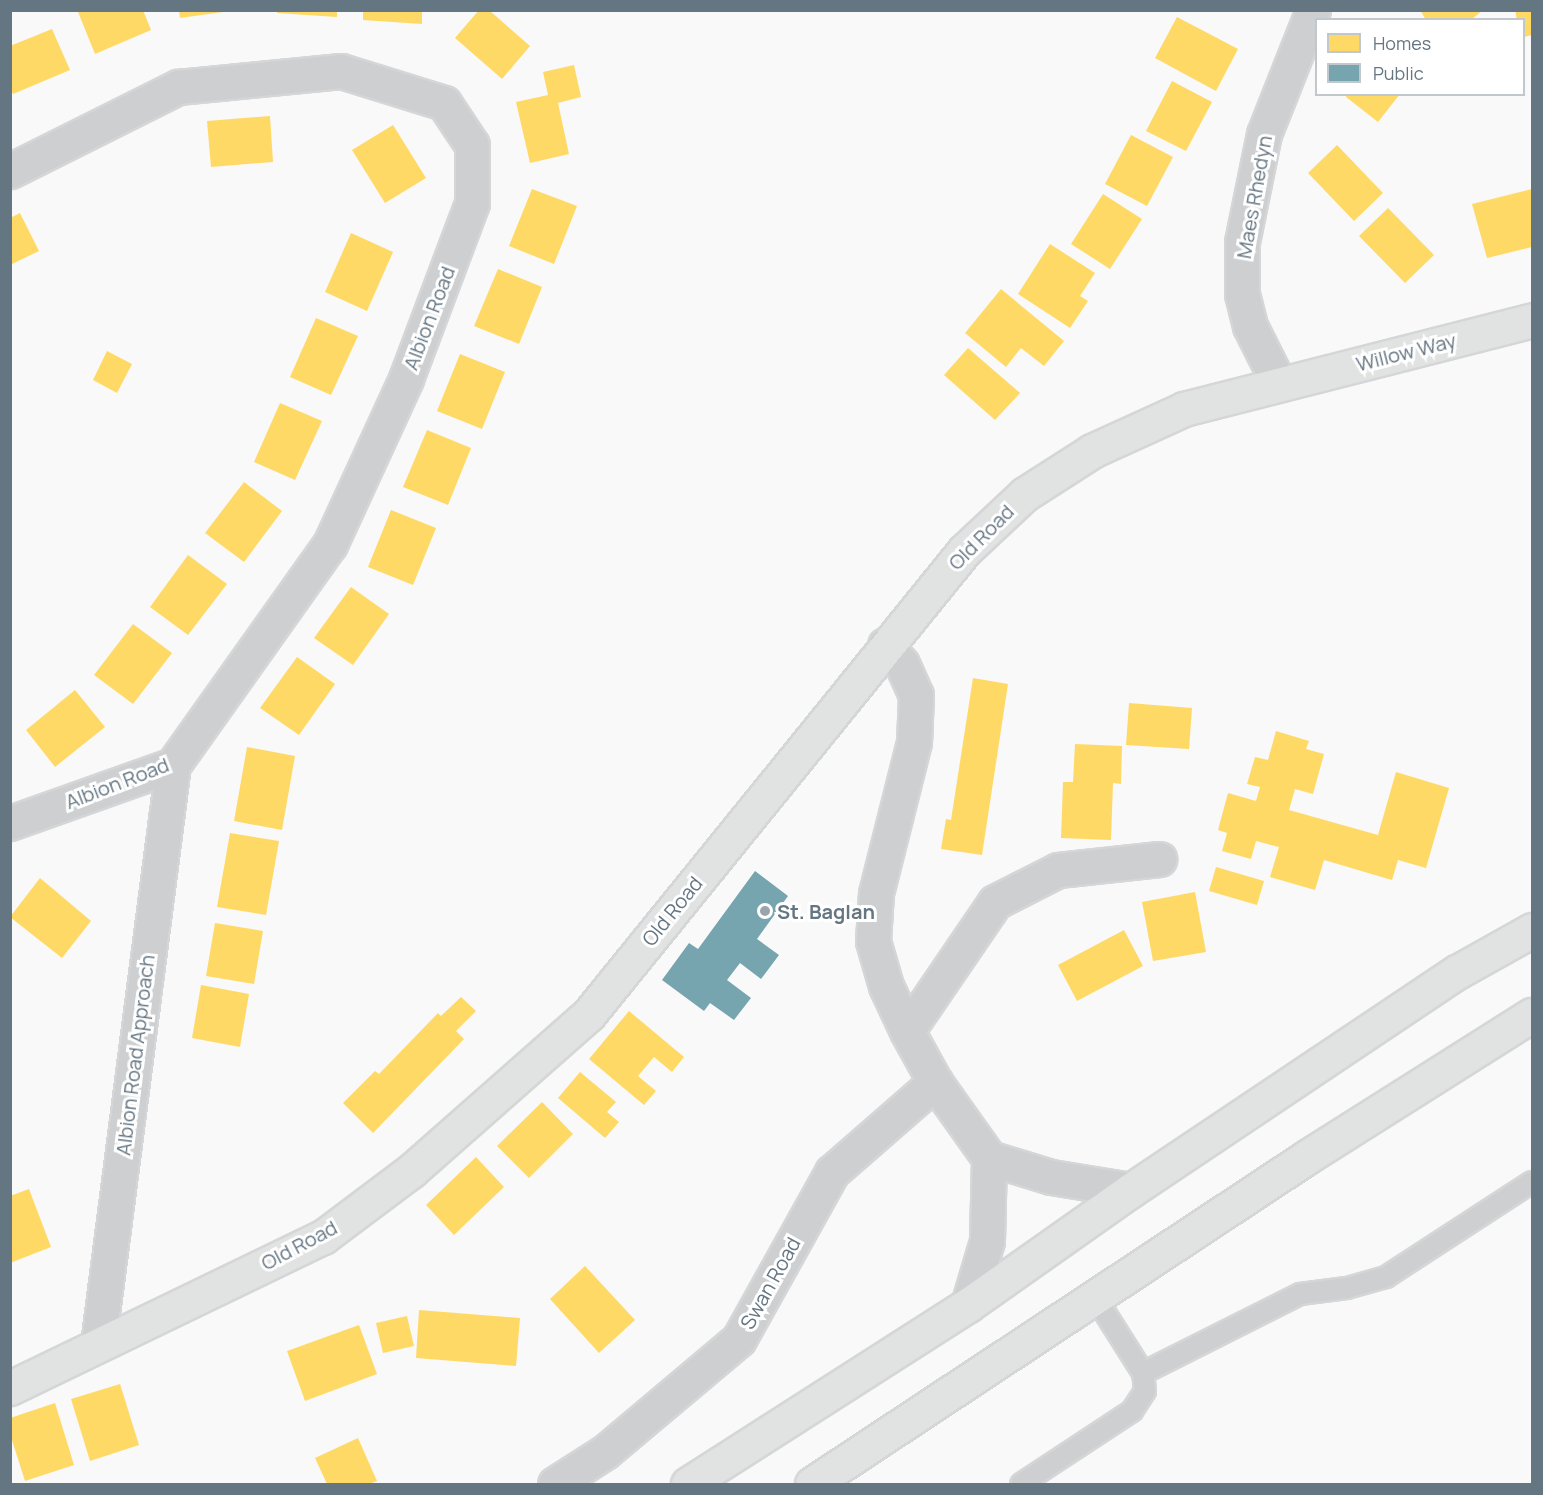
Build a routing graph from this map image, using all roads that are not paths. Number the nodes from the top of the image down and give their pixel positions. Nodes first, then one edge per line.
1 (1313, 10) edge
2 (10, 171) edge
3 (1533, 320) edge
4 (1280, 384) junction
5 (885, 645) junction
6 (173, 765) junction
7 (10, 823) edge
8 (1159, 859) dead end
9 (1533, 930) edge
10 (1533, 1015) edge
11 (907, 1031) junction
12 (935, 1082) junction
13 (988, 1158) junction
14 (1533, 1182) edge
15 (1131, 1190) junction
16 (1095, 1297) junction
17 (968, 1305) junction
18 (98, 1344) junction
19 (1143, 1373) junction
20 (10, 1388) edge
21 (832, 1479) edge
22 (555, 1485) edge
23 (688, 1485) edge
24 (1021, 1485) edge

1 - 4 street, Maes Rhedyn
2 - 6 street, Albion Road
3 - 4 street, Willow Way
4 - 5 street, Old Road
5 - 11 street
5 - 18 street, Old Road
6 - 7 street, Albion Road
6 - 18 street, Albion Road Approach
8 - 11 street
9 - 15 street
10 - 16 street
11 - 12 street
12 - 13 street
12 - 22 street, Swan Road
13 - 15 street
13 - 17 street
14 - 19 lane
15 - 17 street
16 - 19 lane
16 - 21 street
17 - 23 street
18 - 20 street, Old Road
19 - 24 lane

